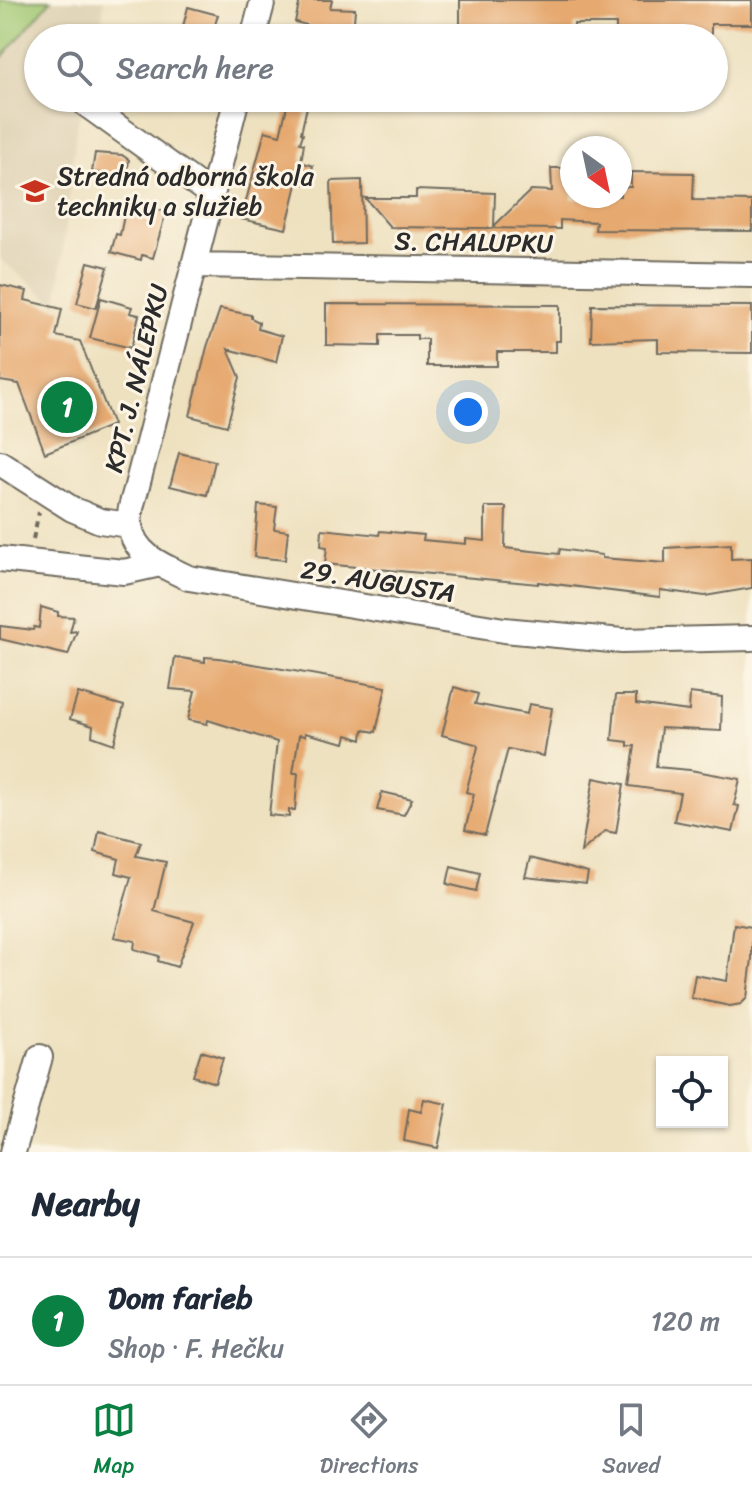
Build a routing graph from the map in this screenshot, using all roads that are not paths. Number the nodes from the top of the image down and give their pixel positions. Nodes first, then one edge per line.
1 (263, 0) edge
2 (257, 24) edge
3 (97, 112) edge
4 (233, 112) edge
5 (212, 195) junction
6 (194, 265) junction
7 (752, 275) edge
8 (0, 463) edge
9 (129, 525) junction
10 (0, 559) edge
11 (160, 564) junction
12 (752, 638) edge
13 (40, 1057) dead end
14 (13, 1152) edge

1 - 2 street
3 - 5 street
4 - 5 street, KPT. J. NÁLEPKU
5 - 6 street, KPT. J. NÁLEPKU
6 - 7 street, S. CHALUPKU
6 - 9 street, KPT. J. NÁLEPKU
8 - 9 street
9 - 11 street
10 - 11 street
11 - 12 street, 29. AUGUSTA
13 - 14 street

